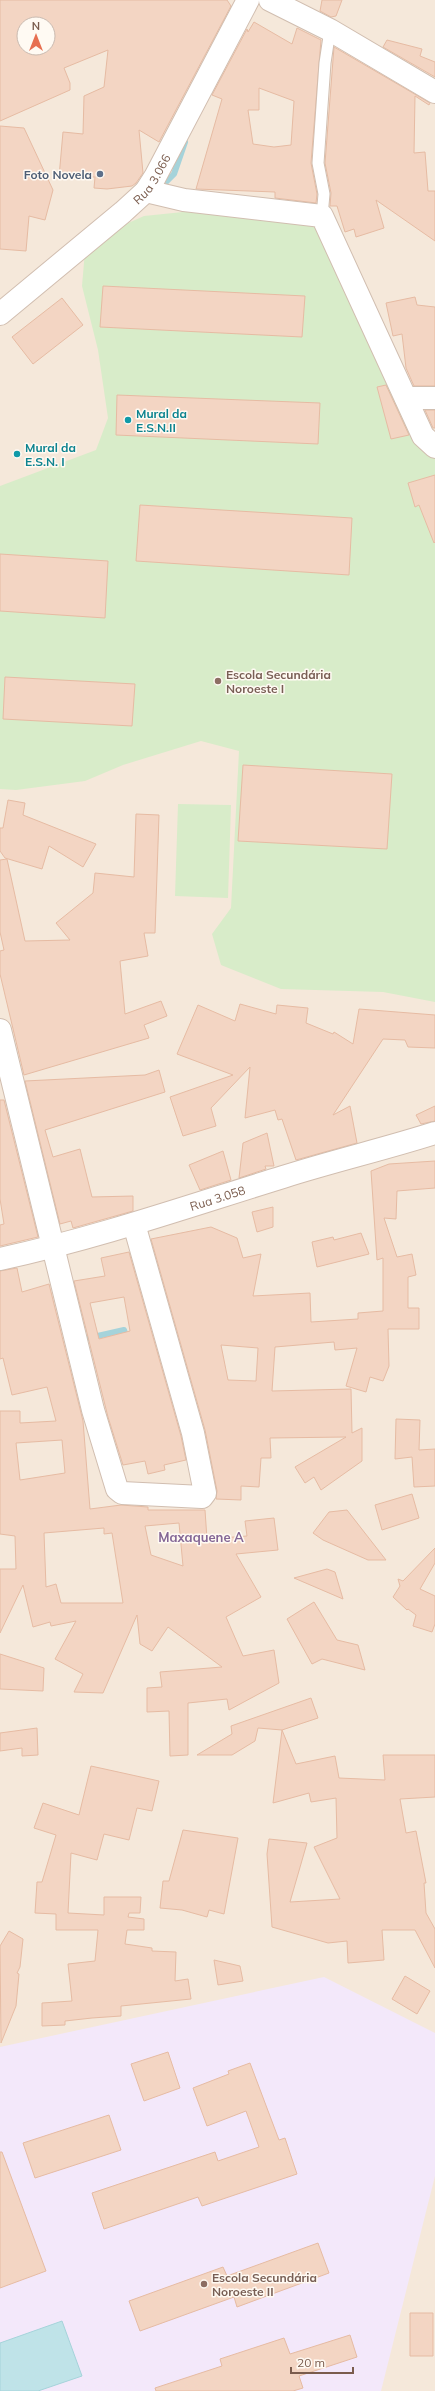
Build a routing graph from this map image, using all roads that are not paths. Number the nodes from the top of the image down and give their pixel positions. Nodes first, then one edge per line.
1 (248, 0) edge
2 (270, 0) edge
3 (330, 30) junction
4 (435, 92) edge
5 (146, 191) junction
6 (322, 216) junction
7 (0, 314) edge
8 (406, 398) junction
9 (435, 398) edge
10 (435, 447) edge
11 (0, 1030) edge
12 (435, 1133) edge
13 (134, 1224) junction
14 (54, 1247) junction
15 (0, 1258) edge

1 - 5 street, Rua 3.066
2 - 3 street
3 - 4 street
3 - 6 lane
5 - 6 street
5 - 7 street, Rua 3.066
6 - 8 street
8 - 9 street
8 - 10 street
11 - 14 street
12 - 13 street, Rua 3.058
13 - 14 street, Rua 3.058
13 - 14 street
14 - 15 street, Rua 3.058

